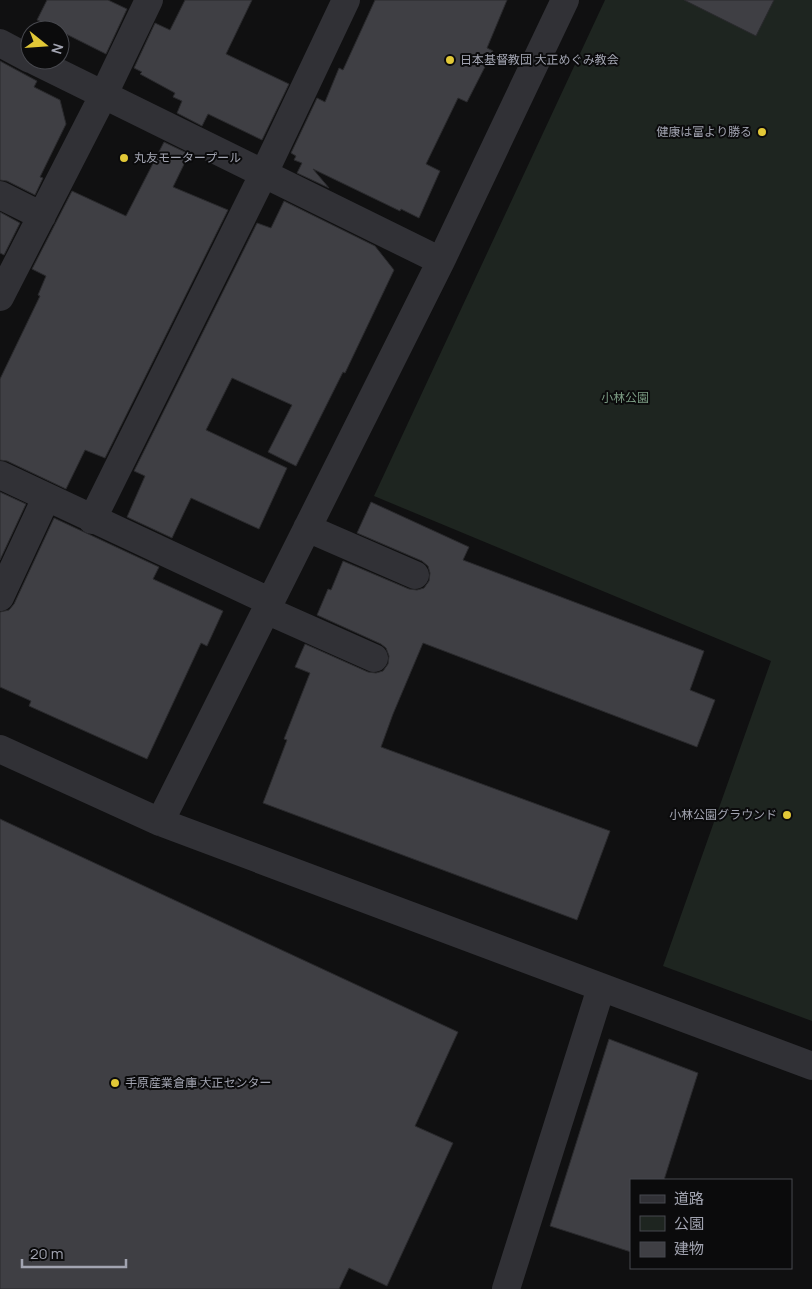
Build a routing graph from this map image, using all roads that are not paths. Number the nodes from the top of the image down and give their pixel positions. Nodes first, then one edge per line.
1 (149, 0) edge
2 (346, 0) edge
3 (565, 0) edge
4 (0, 43) edge
5 (20, 53) edge
6 (52, 70) edge
7 (103, 96) junction
8 (264, 173) junction
9 (0, 195) edge
10 (42, 216) junction
11 (440, 261) junction
12 (0, 297) edge
13 (0, 475) edge
14 (46, 498) junction
15 (92, 520) junction
16 (307, 528) junction
17 (416, 575) dead end
18 (0, 597) edge
19 (268, 606) junction
20 (374, 658) dead end
21 (0, 748) edge
22 (160, 822) junction
23 (601, 988) junction
24 (812, 1066) edge
25 (506, 1289) edge

1 - 7 street
2 - 8 street
3 - 11 street
4 - 5 street
6 - 7 street
7 - 8 street
7 - 10 street
8 - 11 street
8 - 15 street
9 - 10 street
10 - 12 street
11 - 16 street
13 - 14 street
14 - 15 street
14 - 18 street
15 - 19 street
16 - 17 street
16 - 19 street
19 - 20 street
19 - 22 street
21 - 22 street
22 - 23 street
23 - 24 street
23 - 25 street

